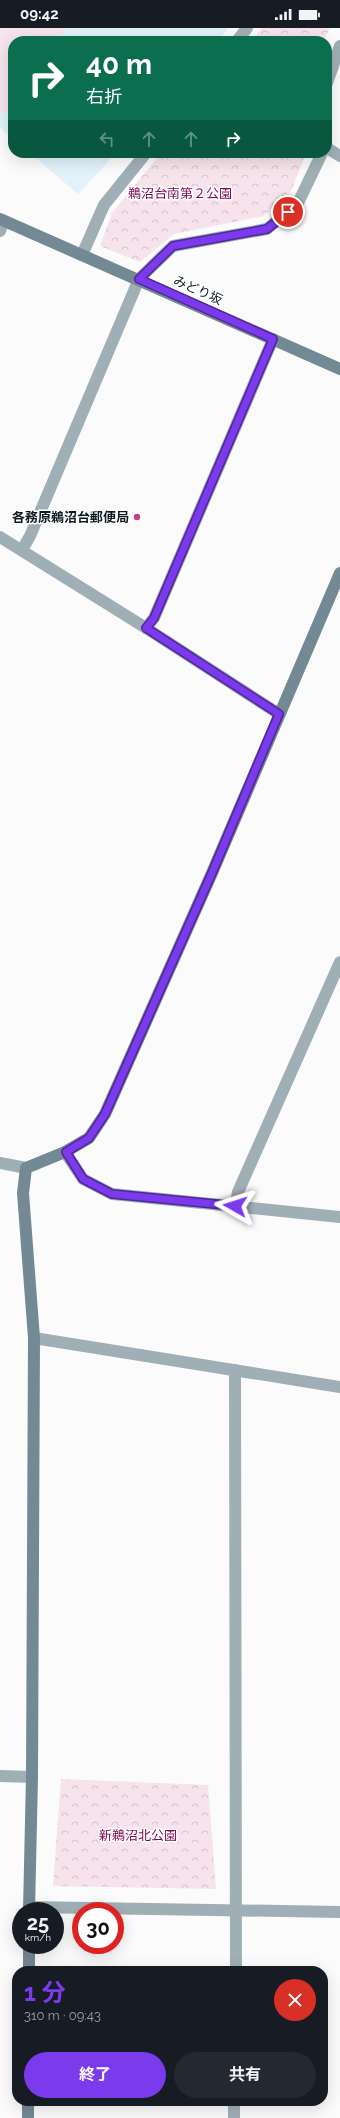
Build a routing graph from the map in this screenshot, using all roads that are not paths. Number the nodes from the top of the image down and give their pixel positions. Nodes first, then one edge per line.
1 (247, 28) edge
2 (240, 36) edge
3 (340, 46) edge
4 (332, 69) edge
5 (142, 158) edge
6 (320, 158) edge
7 (1, 224) edge
8 (82, 254) junction
9 (139, 279) junction
10 (273, 339) junction
11 (340, 369) edge
12 (0, 537) edge
13 (22, 550) junction
14 (340, 573) edge
15 (146, 628) junction
16 (279, 714) junction
17 (340, 962) edge
18 (66, 1152) junction
19 (0, 1163) edge
20 (26, 1168) junction
21 (235, 1206) junction
22 (340, 1217) edge
23 (34, 1338) junction
24 (235, 1370) junction
25 (340, 1388) edge
26 (0, 1776) edge
27 (32, 1777) junction
28 (30, 1902) edge
29 (64, 1909) edge
30 (237, 1910) junction
31 (340, 1912) edge
32 (29, 1954) edge
33 (29, 1966) edge
34 (236, 1966) edge
35 (28, 2106) edge
36 (234, 2106) edge
37 (28, 2118) edge
38 (234, 2118) edge

1 - 2 street
3 - 4 street
5 - 8 street
6 - 9 street
7 - 8 street, みどり坂
8 - 9 street, みどり坂
9 - 10 street, みどり坂
9 - 13 street
10 - 11 street, みどり坂
10 - 15 street
12 - 13 street
13 - 15 street
14 - 16 street
15 - 16 street
16 - 18 street
17 - 21 street
18 - 20 street
18 - 21 street
19 - 20 street
20 - 23 street
21 - 22 street
23 - 24 street
23 - 27 street
24 - 25 street
24 - 30 street
26 - 27 street
27 - 28 street
29 - 30 street
30 - 31 street
30 - 34 street
32 - 33 street
35 - 37 street
36 - 38 street

